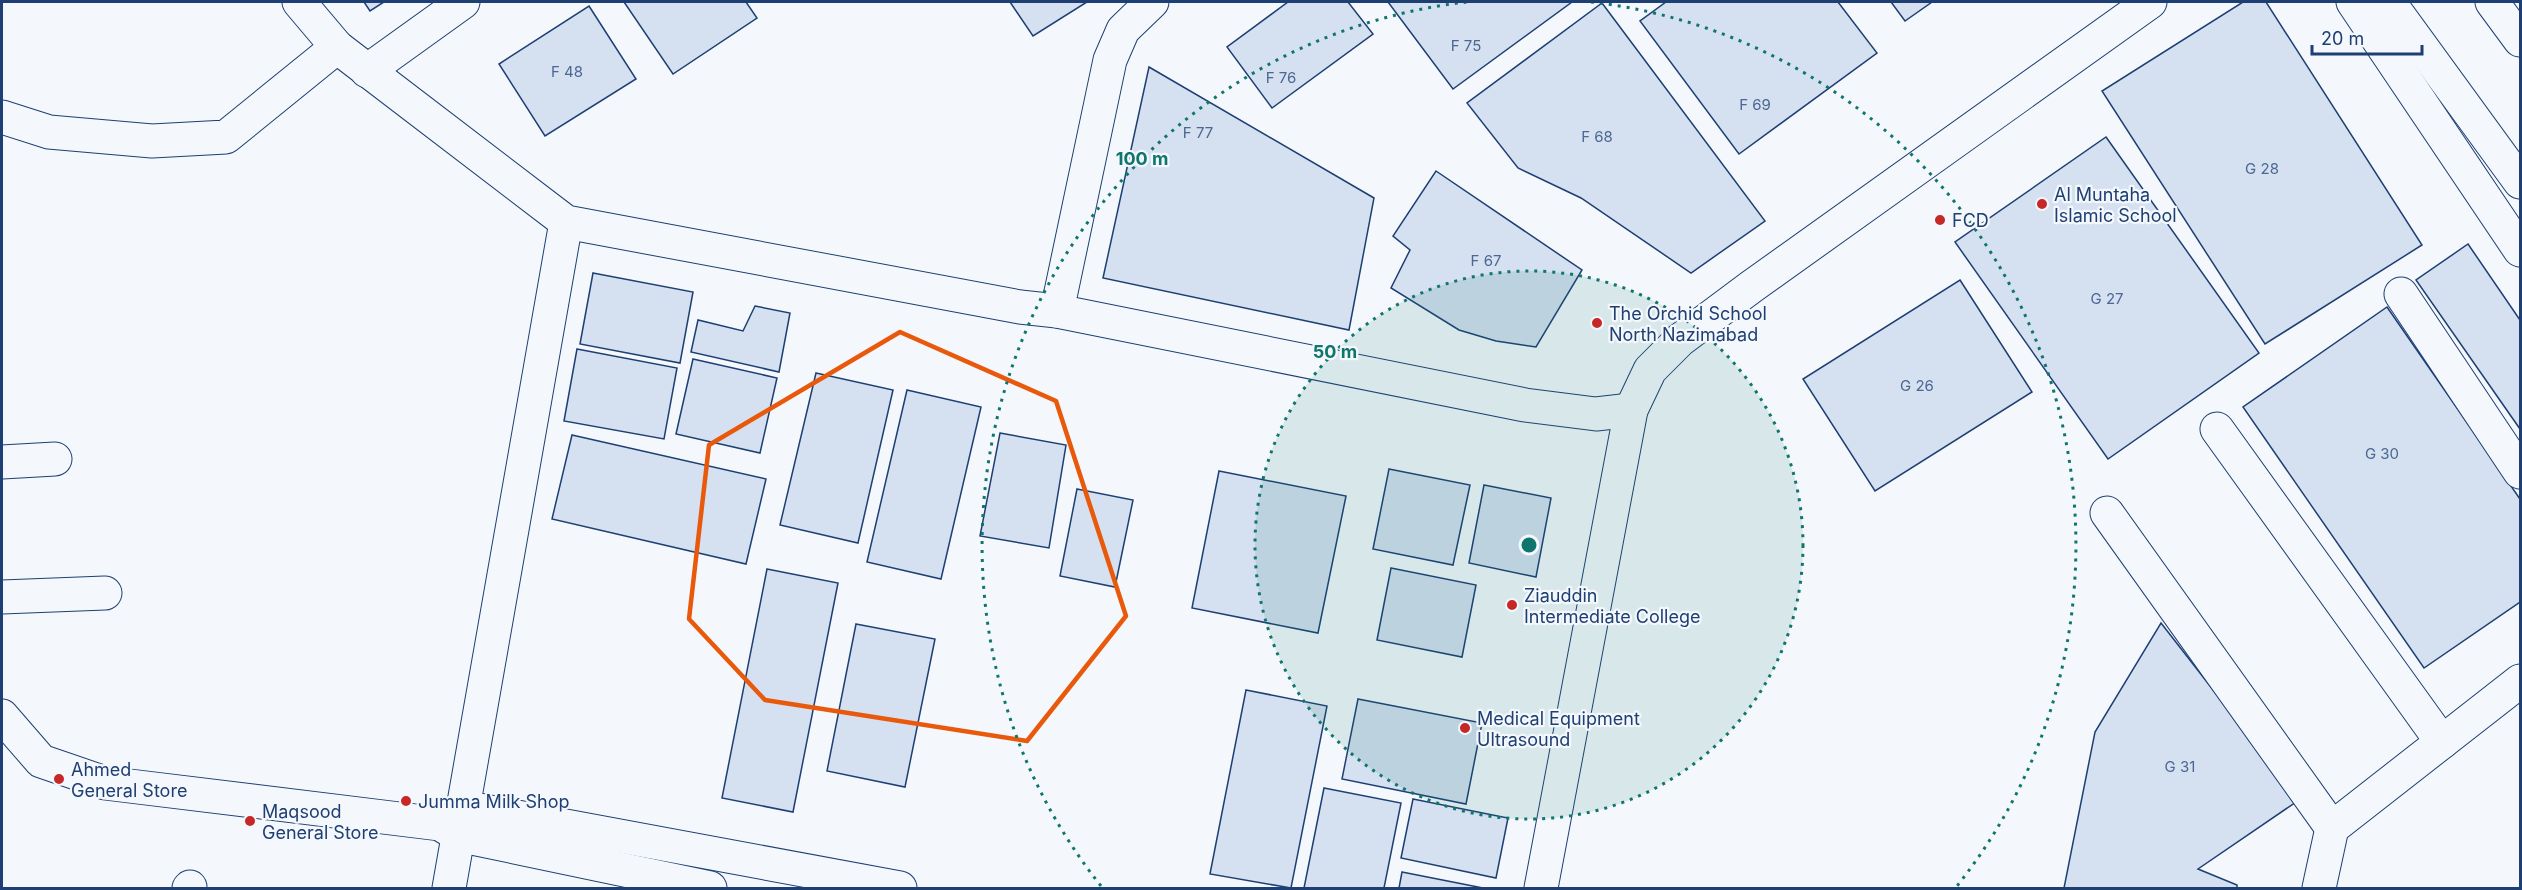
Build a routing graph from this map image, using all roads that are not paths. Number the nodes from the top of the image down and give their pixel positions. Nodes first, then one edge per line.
1 (299, 2) edge
2 (463, 2) edge
3 (1152, 2) edge
4 (2150, 2) edge
5 (2353, 2) edge
6 (2390, 2) edge
7 (2492, 2) edge
8 (2520, 40) edge
9 (337, 47) junction
10 (367, 70) junction
11 (2, 117) edge
12 (2520, 183) edge
13 (566, 222) junction
14 (2520, 250) edge
15 (2401, 294) dead end
16 (1057, 311) junction
17 (1631, 411) junction
18 (2217, 429) dead end
19 (55, 459) dead end
20 (2, 462) edge
21 (2520, 472) edge
22 (2107, 513) dead end
23 (105, 593) dead end
24 (2, 597) edge
25 (2520, 681) edge
26 (3, 712) edge
27 (2442, 742) junction
28 (453, 822) junction
29 (2332, 828) junction
30 (449, 888) edge
31 (710, 888) edge
32 (900, 888) edge
33 (1541, 888) edge
34 (2319, 888) edge

1 - 9 street
2 - 10 street
3 - 16 street
4 - 17 street
5 - 14 street
6 - 12 street
7 - 8 street
9 - 10 street
9 - 11 street
10 - 13 street
13 - 16 street
13 - 28 street
15 - 21 street
16 - 17 street
17 - 33 street
18 - 27 street
19 - 20 street
22 - 29 street
23 - 24 street
25 - 27 street
26 - 28 street
27 - 29 street
28 - 30 street
28 - 31 street
28 - 32 street
29 - 34 street

